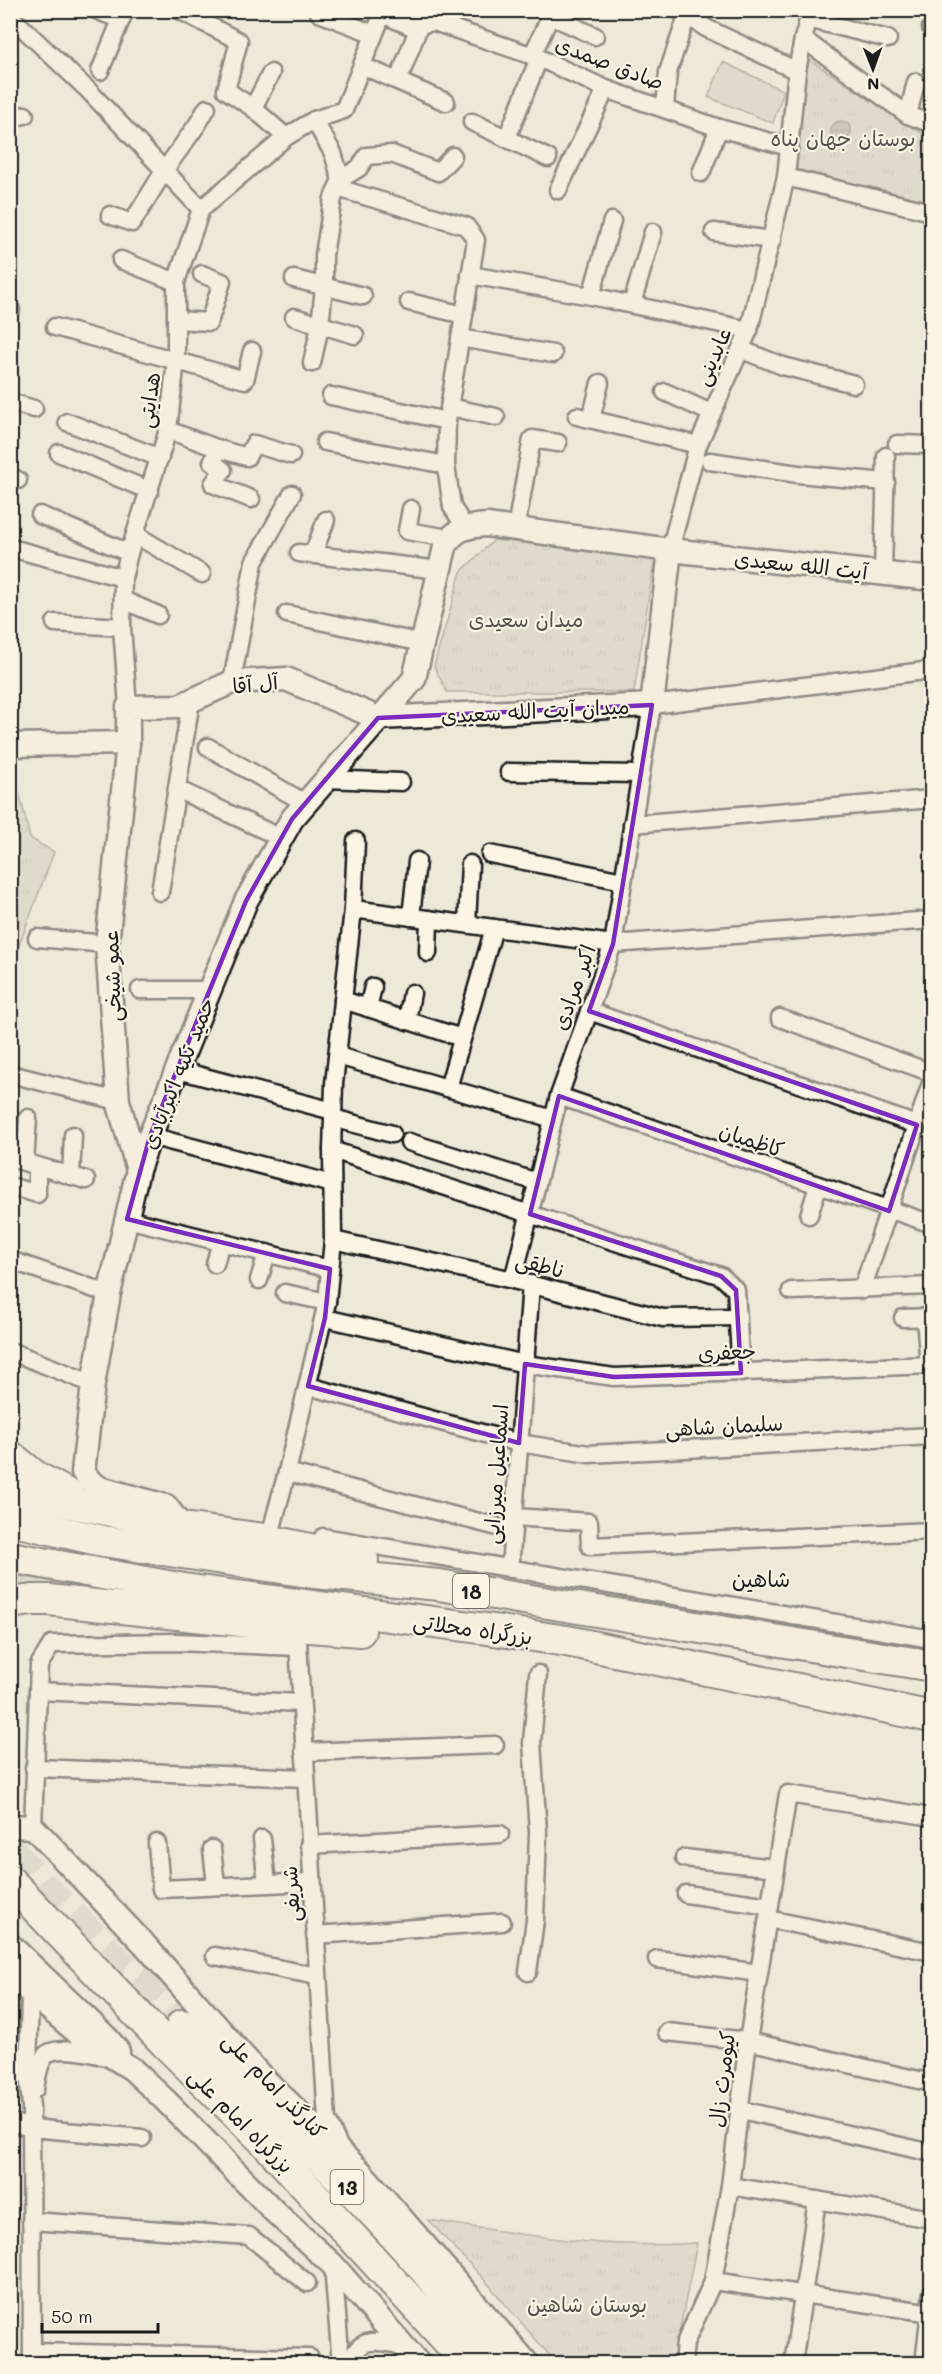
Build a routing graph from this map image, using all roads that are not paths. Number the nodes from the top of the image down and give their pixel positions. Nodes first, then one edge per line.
1 (96, 10) edge
2 (179, 10) edge
3 (383, 12) edge
4 (319, 13) dead end
5 (552, 13) edge
6 (685, 13) edge
7 (122, 15) edge
8 (810, 15) edge
9 (10, 16) edge
10 (420, 24) junction
11 (374, 34) junction
12 (595, 36) dead end
13 (803, 39) junction
14 (888, 39) dead end
15 (535, 57) junction
16 (372, 70) dead end
17 (100, 71) dead end
18 (797, 71) junction
19 (271, 73) dead end
20 (398, 81) junction
21 (916, 82) dead end
22 (606, 89) junction
23 (446, 102) dead end
24 (207, 108) dead end
25 (253, 108) junction
26 (665, 108) junction
27 (908, 115) junction
28 (314, 120) junction
29 (472, 122) dead end
30 (932, 124) edge
31 (719, 128) junction
32 (286, 137) junction
33 (507, 138) junction
34 (789, 147) junction
35 (453, 156) dead end
36 (548, 158) dead end
37 (164, 171) junction
38 (701, 173) dead end
39 (786, 177) junction
40 (341, 179) junction
41 (558, 190) dead end
42 (201, 209) junction
43 (932, 212) edge
44 (110, 215) dead end
45 (612, 221) dead end
46 (653, 232) dead end
47 (714, 232) dead end
48 (772, 240) junction
49 (121, 261) dead end
50 (202, 274) dead end
51 (470, 275) junction
52 (294, 279) dead end
53 (176, 282) junction
54 (324, 287) junction
55 (363, 296) dead end
56 (591, 296) junction
57 (409, 303) dead end
58 (632, 304) junction
59 (464, 315) junction
60 (294, 317) dead end
61 (177, 320) junction
62 (320, 326) junction
63 (55, 327) dead end
64 (749, 330) junction
65 (355, 335) dead end
66 (460, 338) junction
67 (742, 350) junction
68 (252, 351) dead end
69 (553, 354) dead end
70 (176, 360) junction
71 (312, 363) dead end
72 (600, 383) dead end
73 (854, 384) dead end
74 (665, 392) dead end
75 (331, 396) dead end
76 (10, 402) edge
77 (34, 410) dead end
78 (711, 413) junction
79 (449, 414) junction
80 (496, 417) dead end
81 (66, 422) dead end
82 (168, 430) junction
83 (325, 442) dead end
84 (558, 443) dead end
85 (698, 445) junction
86 (932, 445) edge
87 (219, 449) junction
88 (59, 453) dead end
89 (291, 455) dead end
90 (160, 458) junction
91 (710, 461) dead end
92 (446, 465) junction
93 (886, 482) junction
94 (150, 491) junction
95 (292, 494) dead end
96 (251, 499) dead end
97 (411, 509) dead end
98 (40, 515) dead end
99 (326, 520) dead end
100 (516, 528) junction
101 (457, 532) junction
102 (136, 535) junction
103 (11, 548) edge
104 (670, 550) junction
105 (129, 553) junction
106 (439, 570) junction
107 (883, 573) junction
108 (202, 574) dead end
109 (123, 578) junction
110 (932, 579) edge
111 (123, 600) junction
112 (287, 614) dead end
113 (158, 615) dead end
114 (55, 623) dead end
115 (122, 627) junction
116 (422, 643) junction
117 (932, 670) edge
118 (232, 682) junction
119 (191, 701) junction
120 (652, 705) junction
121 (128, 707) junction
122 (378, 718) junction
123 (128, 743) junction
124 (10, 746) edge
125 (208, 747) dead end
126 (509, 772) dead end
127 (641, 774) junction
128 (326, 779) junction
129 (401, 782) dead end
130 (177, 789) junction
131 (932, 799) edge
132 (305, 804) junction
133 (632, 825) junction
134 (281, 838) junction
135 (356, 841) dead end
136 (490, 854) dead end
137 (417, 861) dead end
138 (470, 864) dead end
139 (623, 881) junction
140 (160, 892) dead end
141 (353, 909) junction
142 (411, 917) junction
143 (429, 919) junction
144 (932, 920) edge
145 (467, 924) junction
146 (494, 928) junction
147 (37, 938) dead end
148 (107, 944) junction
149 (613, 944) junction
150 (428, 953) dead end
151 (373, 987) dead end
152 (140, 990) dead end
153 (210, 990) junction
154 (412, 993) dead end
155 (344, 1000) junction
156 (368, 1008) junction
157 (589, 1011) junction
158 (780, 1018) dead end
159 (407, 1021) junction
160 (462, 1038) junction
161 (338, 1056) junction
162 (178, 1070) junction
163 (932, 1073) edge
164 (10, 1074) edge
165 (932, 1080) edge
166 (448, 1088) junction
167 (559, 1096) junction
168 (118, 1101) junction
169 (333, 1115) junction
170 (924, 1117) edge
171 (28, 1118) dead end
172 (553, 1119) junction
173 (392, 1134) dead end
174 (73, 1135) dead end
175 (150, 1136) junction
176 (409, 1142) dead end
177 (332, 1150) junction
178 (24, 1162) edge
179 (138, 1170) junction
180 (537, 1182) junction
181 (332, 1184) junction
182 (10, 1186) edge
183 (818, 1186) junction
184 (889, 1211) junction
185 (530, 1214) junction
186 (809, 1215) dead end
187 (127, 1219) junction
188 (932, 1224) edge
189 (333, 1240) junction
190 (221, 1241) junction
191 (267, 1253) junction
192 (10, 1260) edge
193 (214, 1264) dead end
194 (330, 1269) junction
195 (259, 1280) dead end
196 (513, 1280) junction
197 (531, 1284) junction
198 (932, 1286) edge
199 (862, 1290) junction
200 (791, 1291) dead end
201 (285, 1293) dead end
202 (109, 1294) junction
203 (326, 1310) junction
204 (738, 1317) junction
205 (903, 1318) dead end
206 (928, 1318) edge
207 (10, 1351) edge
208 (525, 1364) junction
209 (930, 1366) edge
210 (741, 1373) junction
211 (93, 1384) junction
212 (308, 1386) junction
213 (932, 1436) edge
214 (519, 1443) junction
215 (10, 1456) edge
216 (287, 1472) junction
217 (10, 1491) edge
218 (102, 1509) junction
219 (11, 1520) edge
220 (514, 1524) junction
221 (183, 1528) junction
222 (932, 1531) edge
223 (265, 1533) junction
224 (19, 1559) edge
225 (510, 1569) junction
226 (439, 1585) junction
227 (10, 1603) edge
228 (487, 1629) junction
229 (297, 1637) junction
230 (932, 1639) edge
231 (932, 1666) edge
232 (538, 1674) dead end
233 (38, 1691) junction
234 (301, 1702) junction
235 (932, 1717) edge
236 (495, 1745) dead end
237 (304, 1752) junction
238 (34, 1768) junction
239 (305, 1778) junction
240 (932, 1817) edge
241 (10, 1827) edge
242 (33, 1827) junction
243 (500, 1834) dead end
244 (262, 1839) dead end
245 (156, 1843) dead end
246 (309, 1845) junction
247 (212, 1849) dead end
248 (684, 1858) dead end
249 (776, 1868) junction
250 (10, 1881) edge
251 (312, 1882) junction
252 (267, 1883) junction
253 (216, 1885) junction
254 (686, 1894) dead end
255 (769, 1913) junction
256 (502, 1922) dead end
257 (315, 1935) junction
258 (10, 1945) edge
259 (932, 1952) edge
260 (215, 1956) dead end
261 (657, 1959) dead end
262 (528, 1972) dead end
263 (759, 1973) junction
264 (10, 1975) edge
265 (317, 1976) junction
266 (30, 1993) junction
267 (667, 2032) dead end
268 (173, 2033) junction
269 (748, 2041) junction
270 (132, 2068) junction
271 (932, 2083) edge
272 (31, 2107) junction
273 (741, 2109) junction
274 (10, 2122) edge
275 (31, 2128) junction
276 (142, 2138) dead end
277 (932, 2153) edge
278 (343, 2155) junction
279 (730, 2186) junction
280 (817, 2200) junction
281 (932, 2219) edge
282 (32, 2221) junction
283 (333, 2265) junction
284 (713, 2281) junction
285 (307, 2283) dead end
286 (932, 2292) edge
287 (803, 2295) junction
288 (930, 2312) edge
289 (404, 2346) junction
290 (32, 2358) edge
291 (310, 2358) dead end
292 (341, 2364) edge
293 (351, 2364) edge
294 (419, 2364) edge
295 (469, 2364) edge
296 (497, 2364) edge
297 (528, 2364) edge
298 (683, 2364) edge
299 (793, 2364) edge
300 (924, 2364) edge

1 - 7 street
2 - 25 street
3 - 10 street, صادق صمدی
3 - 11 street
4 - 11 street
5 - 12 street
5 - 15 street
6 - 18 street
6 - 26 street
7 - 17 street
8 - 13 street, عابدینی
8 - 14 street
9 - 37 street
10 - 15 street, صادق صمدی
10 - 20 street
11 - 28 street
13 - 18 street, عابدینی
13 - 27 street
15 - 22 street, صادق صمدی
15 - 33 street
16 - 20 street
18 - 34 street, عابدینی
19 - 25 street
20 - 23 street
21 - 27 street
22 - 26 street, صادق صمدی
22 - 41 street
24 - 37 street
25 - 32 street
26 - 31 street, صادق صمدی
27 - 30 street
28 - 32 street
28 - 40 street
29 - 33 street
31 - 34 street, صادق صمدی
31 - 38 street
32 - 42 street
33 - 36 street
34 - 39 street, عابدینی
35 - 40 street
37 - 42 street
37 - 44 street
39 - 43 street
39 - 48 street, عابدینی
40 - 51 street
40 - 54 street
42 - 53 street, هدایتی
45 - 56 street
46 - 58 street
47 - 48 street
48 - 64 street, عابدینی
49 - 53 street
50 - 61 street
51 - 56 street
51 - 59 street
52 - 54 street
53 - 61 street, هدایتی
54 - 55 street
54 - 62 street
56 - 58 street
57 - 59 street
58 - 64 street
59 - 66 street
60 - 62 street
61 - 70 street, هدایتی
62 - 65 street
62 - 71 street
63 - 70 street
64 - 67 street, عابدینی
66 - 69 street
66 - 79 street
67 - 73 street
67 - 78 street, عابدینی
68 - 70 street
70 - 82 street, هدایتی
72 - 85 street
74 - 78 street
75 - 79 street
76 - 77 street
78 - 85 street, عابدینی
79 - 80 street
79 - 92 street
81 - 90 street
82 - 87 street
82 - 90 street, هدایتی
83 - 92 street
84 - 100 street
85 - 104 street, عابدینی
86 - 93 street
87 - 89 street
87 - 96 street
88 - 94 street
90 - 94 street, هدایتی
91 - 93 street
92 - 101 street
93 - 107 street
94 - 102 street, هدایتی
95 - 118 street
97 - 101 street
98 - 105 street
99 - 106 street
100 - 101 main road
100 - 104 main road
101 - 106 main road
102 - 105 street, هدایتی
102 - 108 street
103 - 109 street
104 - 107 main road, آیت الله سعیدی
104 - 120 main road, میدان آیت الله سعیدی
105 - 109 street, هدایتی
106 - 116 main road
107 - 110 main road, آیت الله سعیدی
109 - 111 street, هدایتی
111 - 113 street
111 - 115 street, هدایتی
112 - 116 street
114 - 115 street
115 - 121 street, هدایتی
116 - 122 main road
117 - 120 street
118 - 119 main road, آل آقا
118 - 122 main road, آل آقا
119 - 121 main road, آل آقا
119 - 130 street
120 - 122 main road, میدان آیت الله سعیدی
120 - 127 street, اکبر مرادی
121 - 123 main road, عمو شیخی
122 - 128 main road, حمید تکیه اکبرآبادی
123 - 124 main road
123 - 148 main road, عمو شیخی
125 - 132 street
126 - 127 street
127 - 133 street, اکبر مرادی
128 - 129 street
128 - 132 main road, حمید تکیه اکبرآبادی
130 - 134 street
130 - 140 street
131 - 133 street
132 - 134 main road, حمید تکیه اکبرآبادی
133 - 139 street, اکبر مرادی
134 - 153 main road, حمید تکیه اکبرآبادی
135 - 141 street
136 - 139 street
137 - 142 street
138 - 145 street
139 - 149 street, اکبر مرادی
141 - 142 street
141 - 155 street
142 - 143 street
143 - 145 street
143 - 150 street
144 - 149 street
145 - 146 street
146 - 149 street
146 - 160 street
147 - 148 street
148 - 168 main road, عمو شیخی
149 - 157 street, اکبر مرادی
151 - 156 street
152 - 153 street
153 - 162 main road, حمید تکیه اکبرآبادی
154 - 159 street
155 - 156 street
155 - 161 street
156 - 159 street
157 - 167 street, اکبر مرادی
157 - 170 street
158 - 163 street
159 - 160 street
160 - 166 street
161 - 166 street
161 - 169 street
162 - 169 street
162 - 175 main road, حمید تکیه اکبرآبادی
164 - 168 street
165 - 170 street
166 - 172 street
167 - 172 street, اکبر مرادی
167 - 183 street, کاظمیان
168 - 179 main road, عمو شیخی
169 - 173 street
169 - 177 street
170 - 184 street
171 - 178 street
172 - 180 street, اکبر مرادی
174 - 178 street
175 - 179 main road, حمید تکیه اکبرآبادی
175 - 181 street
176 - 180 street
177 - 181 street
177 - 185 street
178 - 182 street
179 - 187 main road, حمید تکیه اکبرآبادی
180 - 185 street, اکبر مرادی
181 - 189 street
183 - 184 street, کاظمیان
183 - 186 street
184 - 188 street, کاظمیان
184 - 199 street
185 - 196 street, اکبر مرادی
185 - 204 street
187 - 190 street
187 - 202 main road, حمید تکیه اکبرآبادی
189 - 194 street
189 - 196 street, ناطقی
190 - 191 street
190 - 193 street
191 - 194 street
191 - 195 street
192 - 202 street
194 - 203 street
196 - 197 street, ناطقی
197 - 204 street, ناطقی
197 - 208 street, اسماعیل میرزایی
198 - 199 street
199 - 200 street
201 - 203 street, جعفری
202 - 211 main road, حمید تکیه اکبرآبادی
203 - 208 street, جعفری
203 - 212 street
204 - 210 street
205 - 206 street
206 - 209 street
207 - 211 street
208 - 210 street, جعفری
208 - 214 street, اسماعیل میرزایی
209 - 210 street, جعفری
211 - 221 main road, حمید تکیه اکبرآبادی
212 - 214 street, سلیمان شاهی
212 - 216 street
213 - 214 street, سلیمان شاهی
214 - 220 street, اسماعیل میرزایی
215 - 218 highway
216 - 220 street
216 - 223 street
217 - 218 highway
218 - 221 highway
219 - 226 highway, بزرگراه محلاتی / 18
220 - 222 street
220 - 225 street, اسماعیل میرزایی
221 - 223 highway
223 - 225 street, اسماعیل میرزایی
223 - 226 highway
224 - 228 highway, بزرگراه محلاتی / 18
225 - 230 street
226 - 231 highway, بزرگراه محلاتی / 18
227 - 229 highway
228 - 229 highway
228 - 235 highway, بزرگراه محلاتی / 18
229 - 233 street
229 - 234 street, شریفی
232 - 262 street
233 - 234 street
233 - 238 street
234 - 237 street, شریفی
236 - 237 street
237 - 239 street, شریفی
238 - 239 street
238 - 242 street
239 - 246 street, شریفی
240 - 249 street, کیومرث زال
241 - 242 main road
242 - 278 main road, کنارگذر امام علی
243 - 246 street
244 - 252 street
245 - 253 street
246 - 251 street, شریفی
247 - 253 street
248 - 249 street
249 - 255 street, کیومرث زال
250 - 268 highway, بزرگراه امام علی / 13
251 - 252 street
251 - 257 street, شریفی
252 - 253 street
254 - 255 street
255 - 259 street
255 - 263 street, کیومرث زال
256 - 257 street
257 - 265 street, شریفی
258 - 270 main road
260 - 265 street
261 - 263 street
263 - 269 street, کیومرث زال
264 - 266 main road
265 - 278 street, شریفی
266 - 270 main road
266 - 272 street
267 - 269 street
268 - 295 highway, بزرگراه امام علی / 13
268 - 296 highway, 13
269 - 271 street
269 - 273 street, کیومرث زال
270 - 272 street
270 - 283 main road
272 - 275 street
273 - 277 street
273 - 279 street, کیومرث زال
274 - 275 street
275 - 276 street
275 - 282 street
278 - 297 main road, کنارگذر امام علی
279 - 280 street
279 - 284 street, کیومرث زال
280 - 281 street
280 - 287 street
282 - 285 street
282 - 290 street
283 - 289 main road
283 - 292 street
284 - 287 street
284 - 298 street, کیومرث زال
286 - 288 street
287 - 288 street
287 - 299 street
288 - 300 street
289 - 293 street
289 - 294 main road
290 - 291 street

